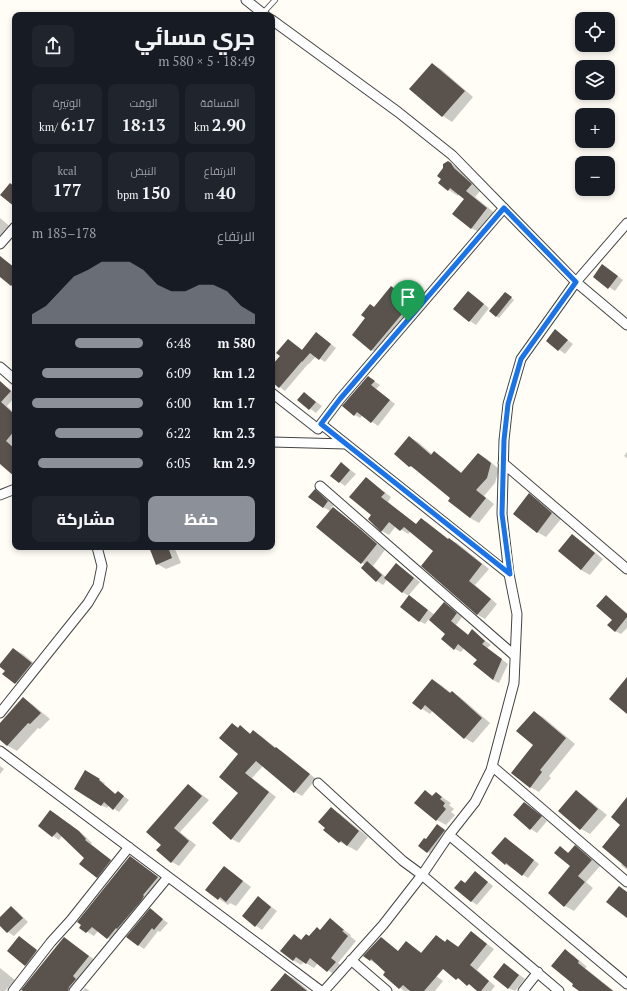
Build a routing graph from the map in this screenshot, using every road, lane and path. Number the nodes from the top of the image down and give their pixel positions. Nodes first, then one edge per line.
1 (246, 0) edge
2 (275, 0) edge
3 (261, 12) edge
4 (266, 12) edge
5 (275, 22) edge
6 (504, 208) junction
7 (627, 223) edge
8 (12, 230) edge
9 (0, 244) edge
10 (576, 282) junction
11 (627, 325) edge
12 (0, 367) edge
13 (12, 377) edge
14 (275, 395) edge
15 (321, 424) junction
16 (275, 442) edge
17 (346, 444) junction
18 (503, 463) junction
19 (320, 486) dead end
20 (12, 490) edge
21 (0, 495) edge
22 (98, 550) edge
23 (627, 569) edge
24 (510, 574) junction
25 (515, 656) junction
26 (0, 714) edge
27 (0, 752) edge
28 (492, 766) junction
29 (318, 783) dead end
30 (449, 835) junction
31 (129, 847) junction
32 (422, 875) junction
33 (168, 877) junction
34 (627, 882) edge
35 (351, 960) junction
36 (538, 972) junction
37 (627, 984) edge
38 (13, 991) edge
39 (74, 991) edge
40 (321, 991) edge
41 (324, 991) edge
42 (387, 991) edge
43 (523, 991) edge
44 (560, 991) edge

1 - 3 street
2 - 4 lane
5 - 6 street
6 - 10 street
6 - 15 street
7 - 10 street
8 - 9 street
10 - 11 street
10 - 18 street
12 - 13 street
14 - 15 street
15 - 17 street
16 - 17 street
17 - 24 street
18 - 23 street
18 - 24 street
19 - 25 street
20 - 21 street
22 - 26 street
24 - 25 street
25 - 28 street
27 - 31 street
28 - 30 street
28 - 34 street
29 - 32 street
30 - 32 street
30 - 37 street
31 - 33 street
31 - 38 street
32 - 35 street
32 - 36 street
33 - 39 street
33 - 40 street
35 - 41 street
35 - 42 street
36 - 43 street
36 - 44 street

